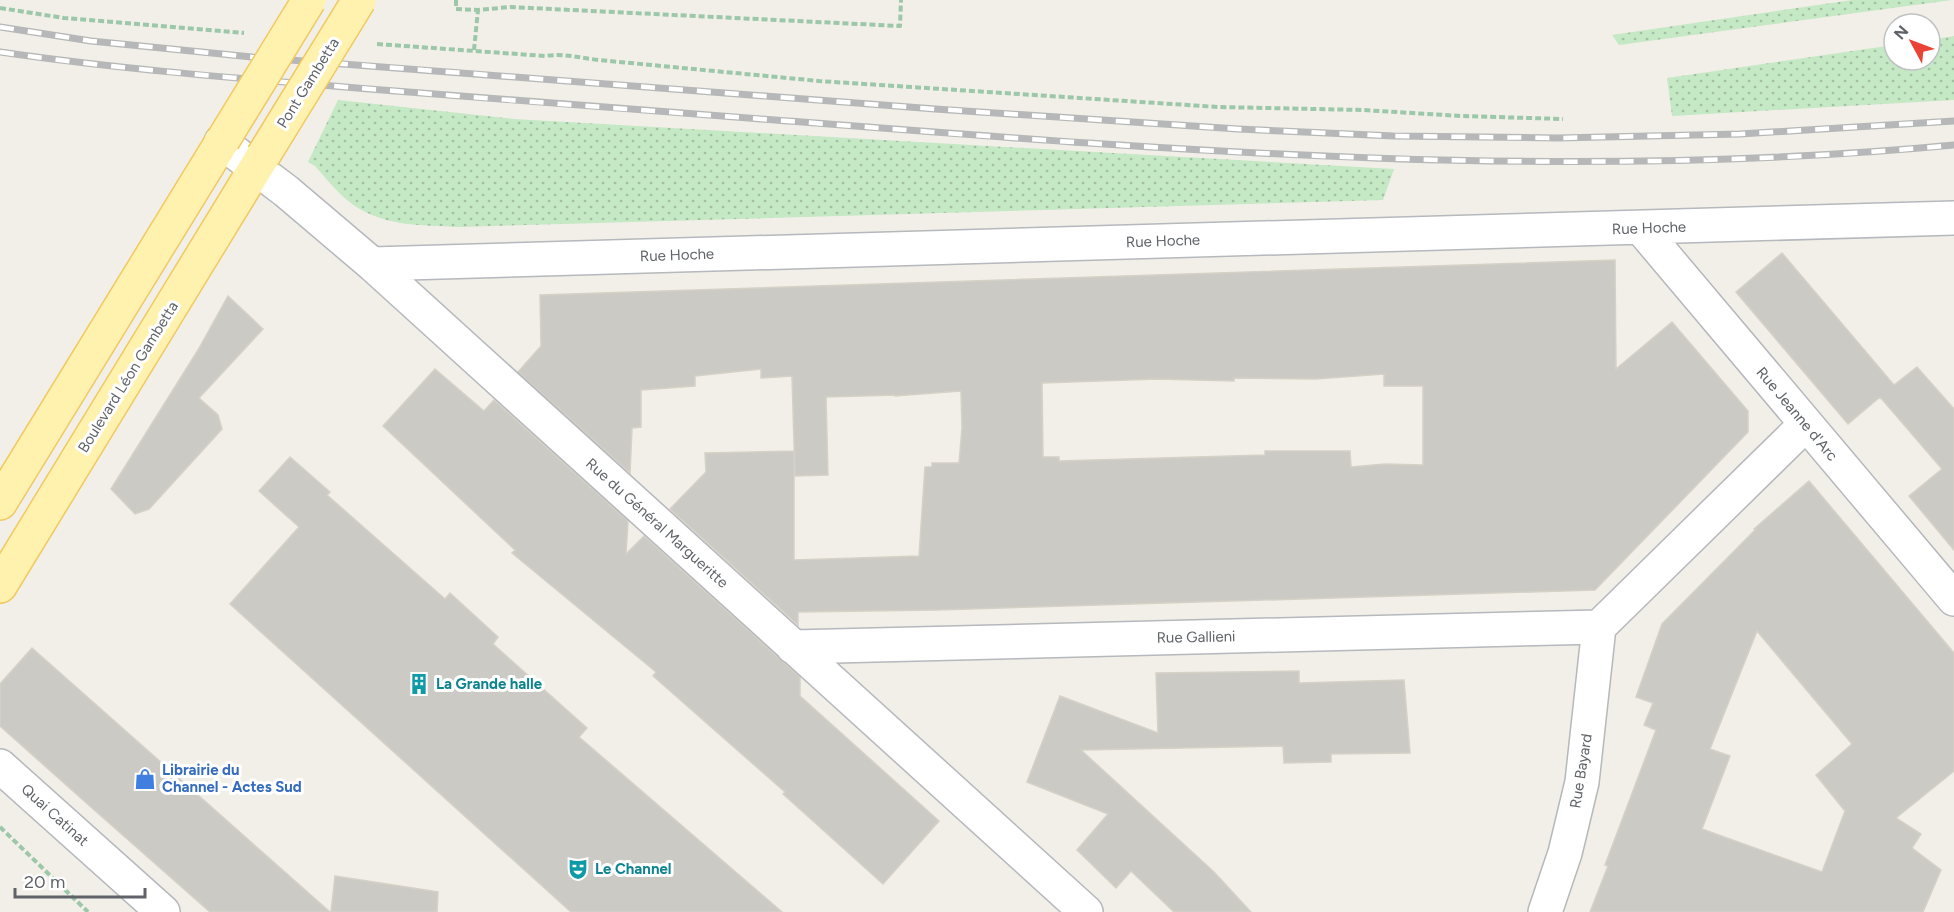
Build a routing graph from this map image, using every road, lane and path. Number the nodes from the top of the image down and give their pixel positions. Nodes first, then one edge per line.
1 (309, 0) edge
2 (359, 0) edge
3 (456, 0) edge
4 (901, 0) edge
5 (0, 8) edge
6 (478, 10) junction
7 (252, 33) dead end
8 (371, 43) dead end
9 (474, 50) junction
10 (1563, 119) dead end
11 (222, 141) junction
12 (260, 161) junction
13 (1954, 218) edge
14 (1641, 228) junction
15 (372, 264) junction
16 (1805, 425) junction
17 (0, 503) edge
18 (0, 586) edge
19 (1954, 599) edge
20 (1599, 627) junction
21 (793, 647) junction
22 (0, 766) edge
23 (0, 827) edge
24 (88, 912) edge
25 (164, 912) edge
26 (1086, 912) edge
27 (1545, 912) edge

1 - 11 main road, bridge
2 - 12 main road, Pont Gambetta, bridge
3 - 6 path
4 - 6 path
5 - 7 path
6 - 9 path
8 - 9 path
9 - 10 path
11 - 12 street, Rue du Général Margueritte
11 - 17 main road
12 - 15 street, Rue du Général Margueritte
12 - 18 main road, Boulevard Léon Gambetta
13 - 14 street, Rue Hoche
14 - 15 street, Rue Hoche
14 - 16 street, Rue Jeanne d'Arc
15 - 21 street, Rue du Général Margueritte
16 - 19 street, Rue Jeanne d'Arc
16 - 20 street
20 - 21 street, Rue Gallieni
20 - 27 street, Rue Bayard
21 - 26 street, Rue du Général Margueritte
22 - 25 street, Quai Catinat
23 - 24 path

